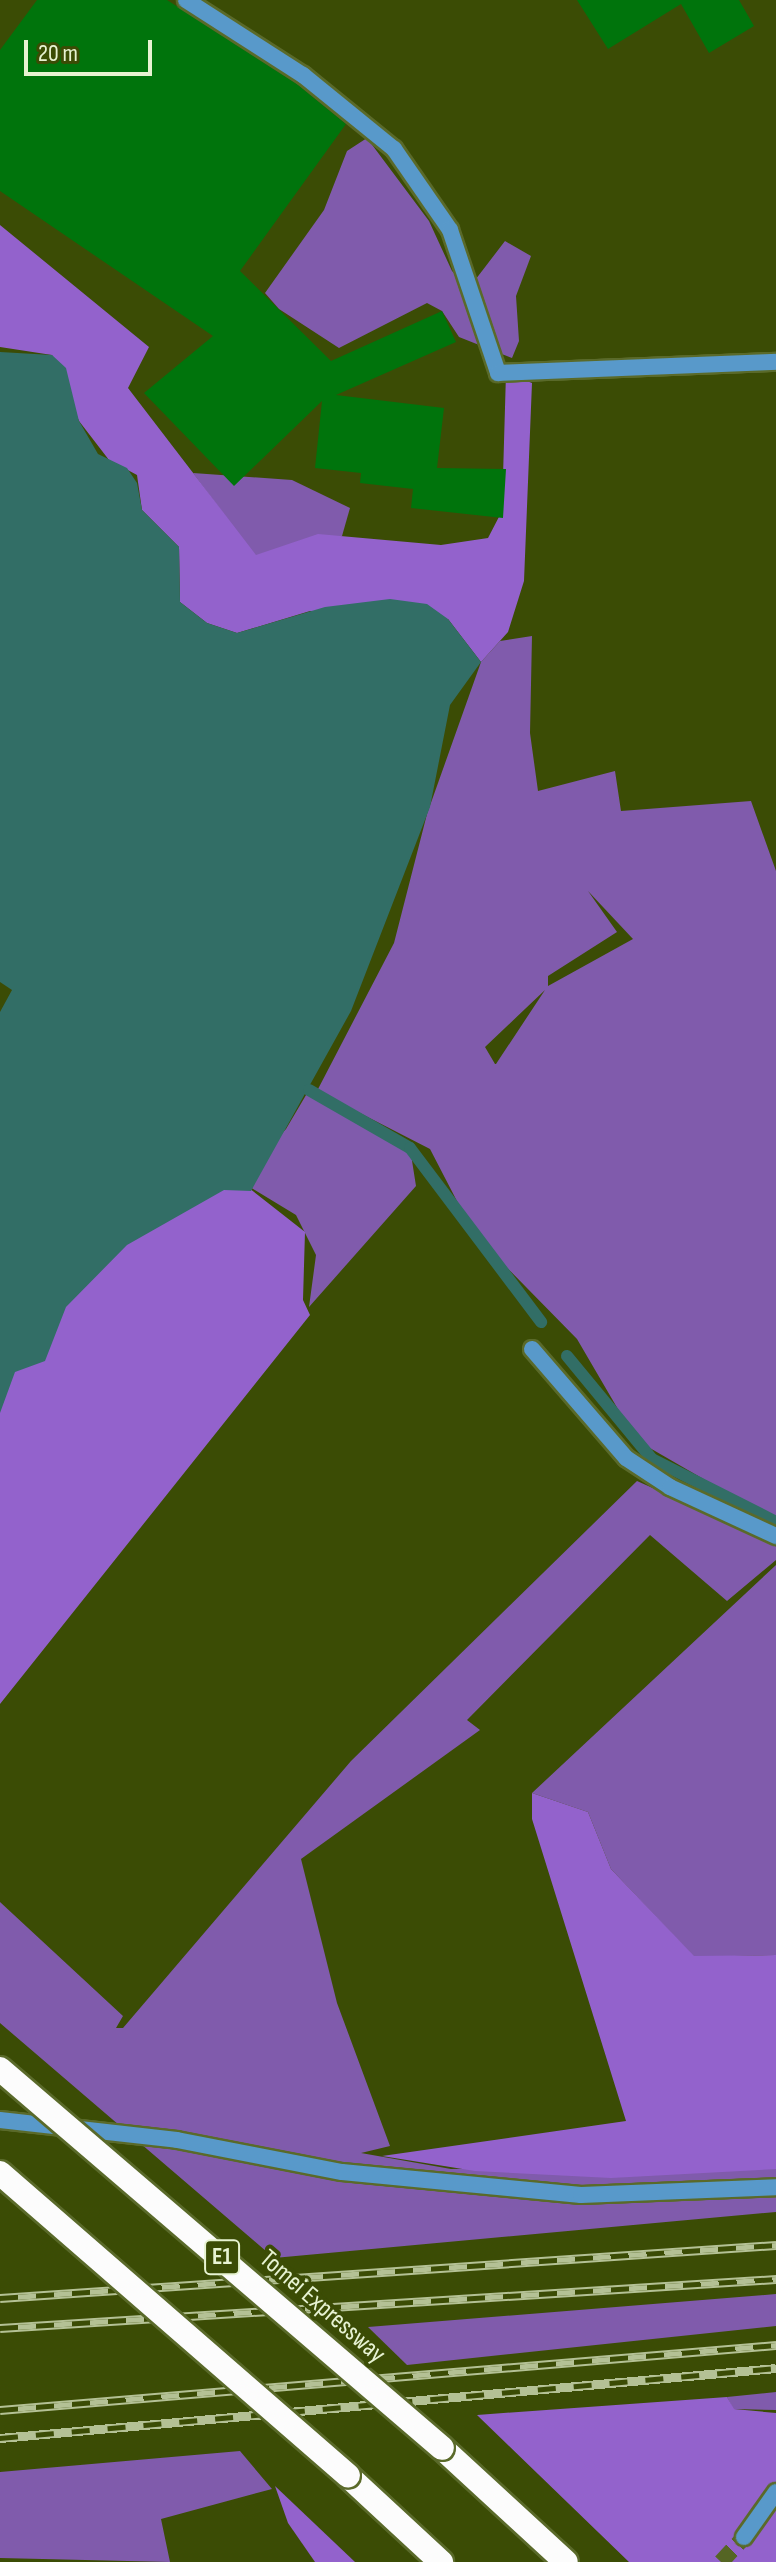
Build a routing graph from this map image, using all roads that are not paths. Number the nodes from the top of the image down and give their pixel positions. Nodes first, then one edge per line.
1 (186, 0) edge
2 (776, 362) edge
3 (532, 1349) dead end
4 (776, 1536) edge
5 (0, 2069) edge
6 (0, 2120) edge
7 (0, 2173) edge
8 (776, 2187) edge
9 (776, 2492) edge
10 (744, 2537) tunnel mouth
11 (441, 2562) edge
12 (566, 2562) edge

1 - 2 street
3 - 4 street
5 - 12 highway, Tomei Expressway / E1, bridge
6 - 8 street
7 - 11 highway, bridge
9 - 10 street

